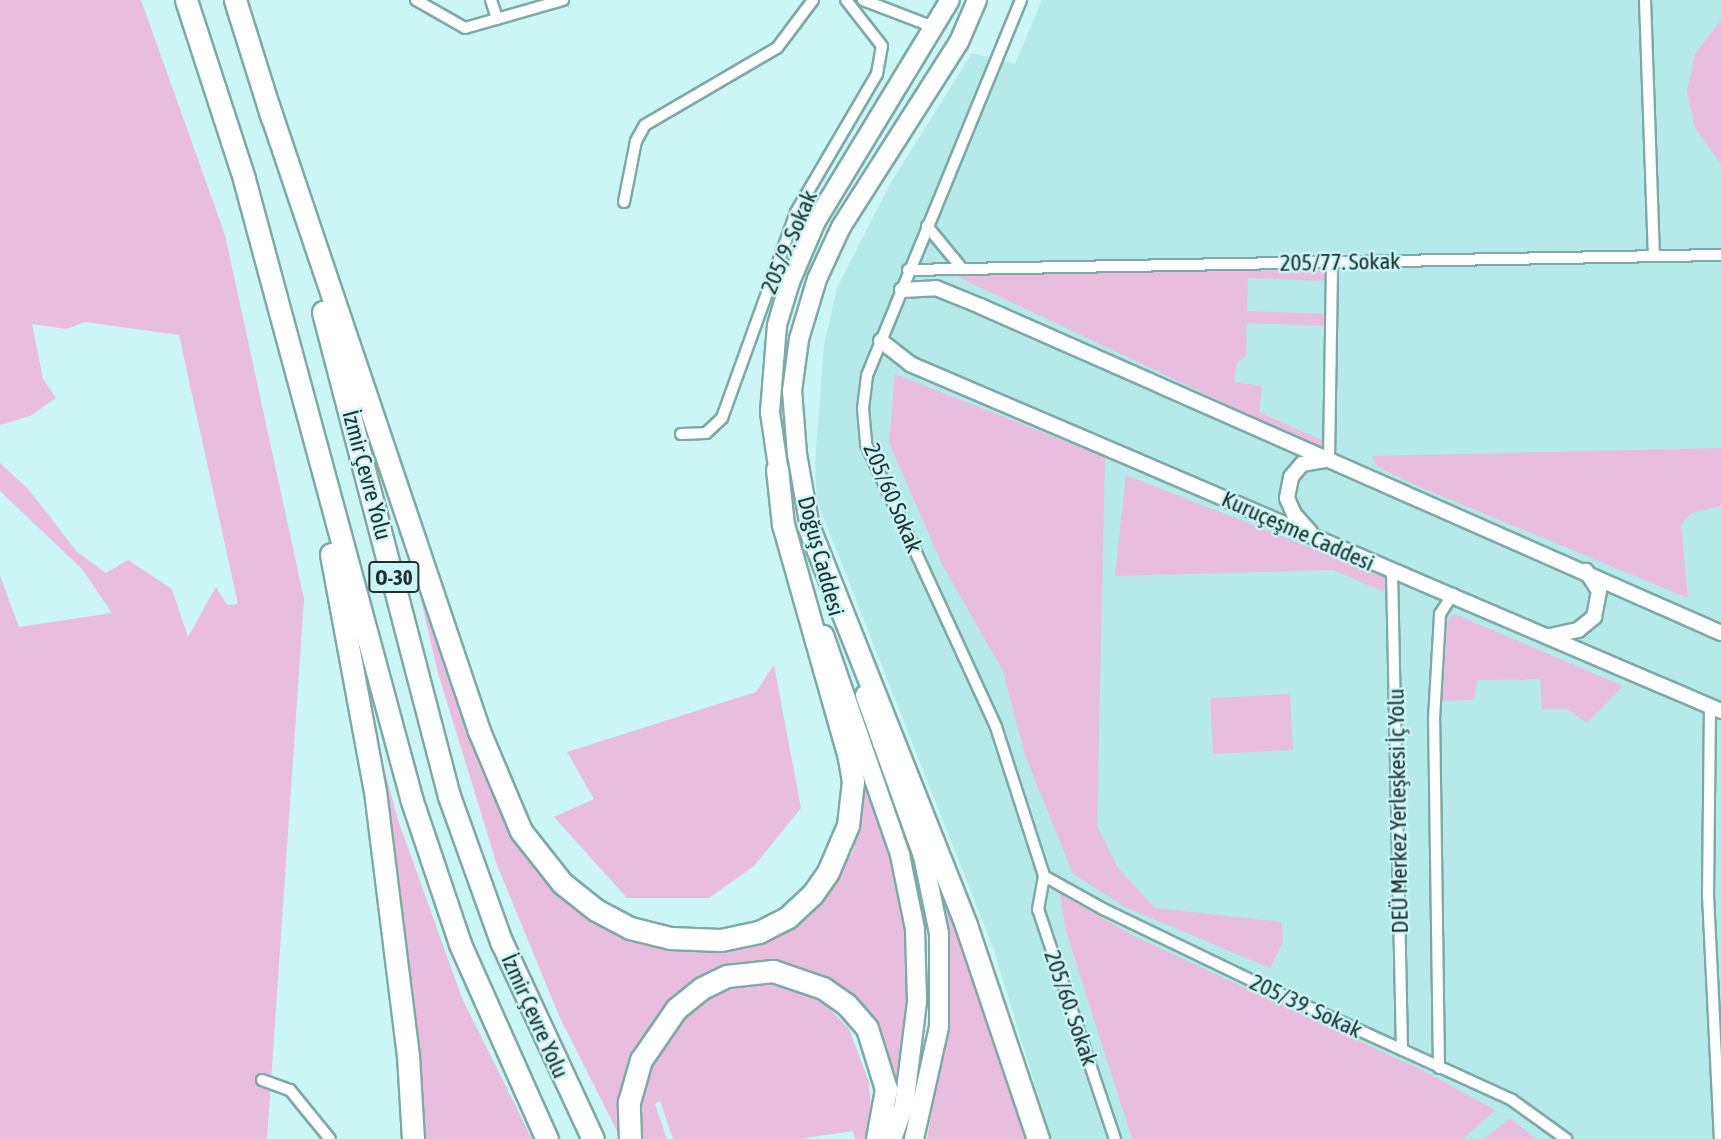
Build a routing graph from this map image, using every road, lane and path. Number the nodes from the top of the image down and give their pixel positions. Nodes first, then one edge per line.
1 (186, 0) edge
2 (234, 0) edge
3 (416, 0) edge
4 (491, 0) edge
5 (563, 0) edge
6 (813, 0) edge
7 (846, 0) edge
8 (863, 0) edge
9 (950, 0) edge
10 (977, 0) edge
11 (1021, 0) edge
12 (1645, 0) edge
13 (497, 19) junction
14 (936, 28) junction
15 (268, 105) junction
16 (624, 202) dead end
17 (927, 226) junction
18 (1721, 255) edge
19 (1654, 256) junction
20 (1332, 263) junction
21 (960, 266) junction
22 (908, 270) junction
23 (902, 290) junction
24 (881, 341) junction
25 (307, 421) junction
26 (681, 434) dead end
27 (1329, 458) junction
28 (777, 470) junction
29 (809, 528) junction
30 (1316, 538) junction
31 (1586, 570) junction
32 (1392, 572) junction
33 (1453, 594) junction
34 (1721, 633) edge
35 (1550, 636) junction
36 (1716, 709) edge
37 (1044, 876) junction
38 (1402, 1050) junction
39 (1440, 1068) junction
40 (262, 1080) dead end
41 (330, 1139) edge
42 (413, 1139) edge
43 (547, 1139) edge
44 (593, 1139) edge
45 (629, 1139) edge
46 (877, 1139) edge
47 (892, 1139) edge
48 (914, 1139) edge
49 (1038, 1139) edge
50 (1115, 1139) edge
51 (1566, 1139) edge
52 (1720, 1139) edge

1 - 25 highway, İzmir Çevre Yolu / O-30
2 - 15 highway, İzmir Çevre Yolu / O-30
3 - 13 street
4 - 13 street
5 - 13 street
6 - 16 street
7 - 26 street, 205/9. Sokak
8 - 14 street
9 - 14 main road, Doğuş Caddesi
10 - 29 main road, Doğuş Caddesi
11 - 17 street, 205/60 Sokak
12 - 19 street
14 - 28 main road, Doğuş Caddesi
15 - 28 highway
15 - 44 highway, İzmir Çevre Yolu / O-30
17 - 21 street
17 - 22 street, 205/60 Sokak
18 - 19 street, 205/77. Sokak
19 - 20 street, 205/77. Sokak
20 - 21 street, 205/77. Sokak
20 - 27 street
21 - 22 street, 205/77. Sokak
22 - 23 street, 205/60 Sokak
23 - 24 street, 205/60 Sokak
23 - 27 street
24 - 30 street, Kuruçeşme Caddesi
24 - 37 street, 205/60 Sokak
25 - 42 highway
25 - 43 highway, İzmir Çevre Yolu / O-30
27 - 30 street
27 - 31 street
28 - 47 main road, Doğuş Caddesi
29 - 48 main road, Doğuş Caddesi
29 - 49 highway
30 - 32 street, Kuruçeşme Caddesi
31 - 34 street
31 - 35 street
32 - 33 street, Kuruçeşme Caddesi
32 - 38 street, DEÜ Merkez Yerleşkesi İç Yolu
33 - 35 street, Kuruçeşme Caddesi
33 - 39 street, DEÜ Merkez Yerleşkesi İç Yolu
35 - 36 street, Kuruçeşme Caddesi
36 - 52 street
37 - 38 street, 205/39. Sokak
37 - 50 street, 205/60. Sokak
38 - 39 street, 205/39. Sokak
39 - 51 street, 205/39. Sokak
40 - 41 street
45 - 46 highway

